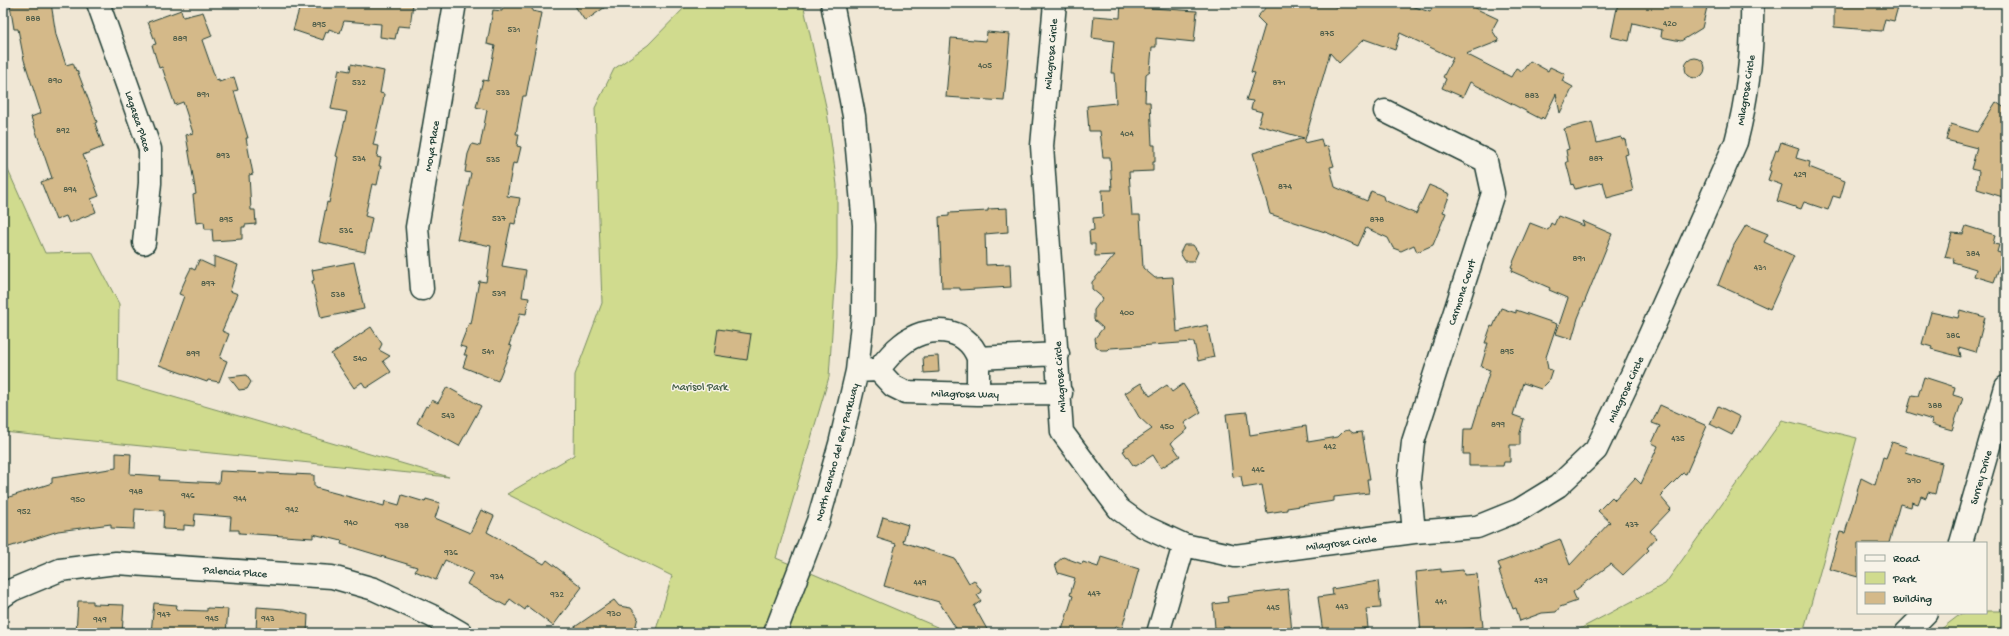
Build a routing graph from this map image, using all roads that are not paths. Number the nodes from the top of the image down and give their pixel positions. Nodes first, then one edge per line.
1 (98, 3) edge
2 (455, 3) edge
3 (832, 3) edge
4 (1055, 3) edge
5 (1752, 3) edge
6 (1385, 111) dead end
7 (144, 243) dead end
8 (422, 289) dead end
9 (1058, 354) junction
10 (978, 358) junction
11 (868, 370) junction
12 (2006, 387) edge
13 (1061, 393) junction
14 (978, 394) junction
15 (1414, 532) junction
16 (1961, 542) edge
17 (1184, 545) junction
18 (3, 596) edge
19 (1925, 614) edge
20 (461, 633) edge
21 (775, 633) edge
22 (1158, 633) edge
23 (1906, 633) edge

1 - 7 street, Lagasca Place
2 - 8 street, Moya Place
3 - 11 street, North Rancho del Rey Parkway
4 - 9 street, Milagrosa Circle
5 - 15 street, Milagrosa Circle
6 - 15 street, Carmona Court
9 - 10 street
9 - 13 street, Milagrosa Circle
10 - 11 street
10 - 14 street
11 - 14 street, Milagrosa Way
11 - 21 street, North Rancho del Rey Parkway
12 - 16 street, Surrey Drive
13 - 14 street, Milagrosa Way
13 - 17 street, Milagrosa Circle
15 - 17 street, Milagrosa Circle
17 - 22 street
18 - 20 street, Palencia Place
19 - 23 street

